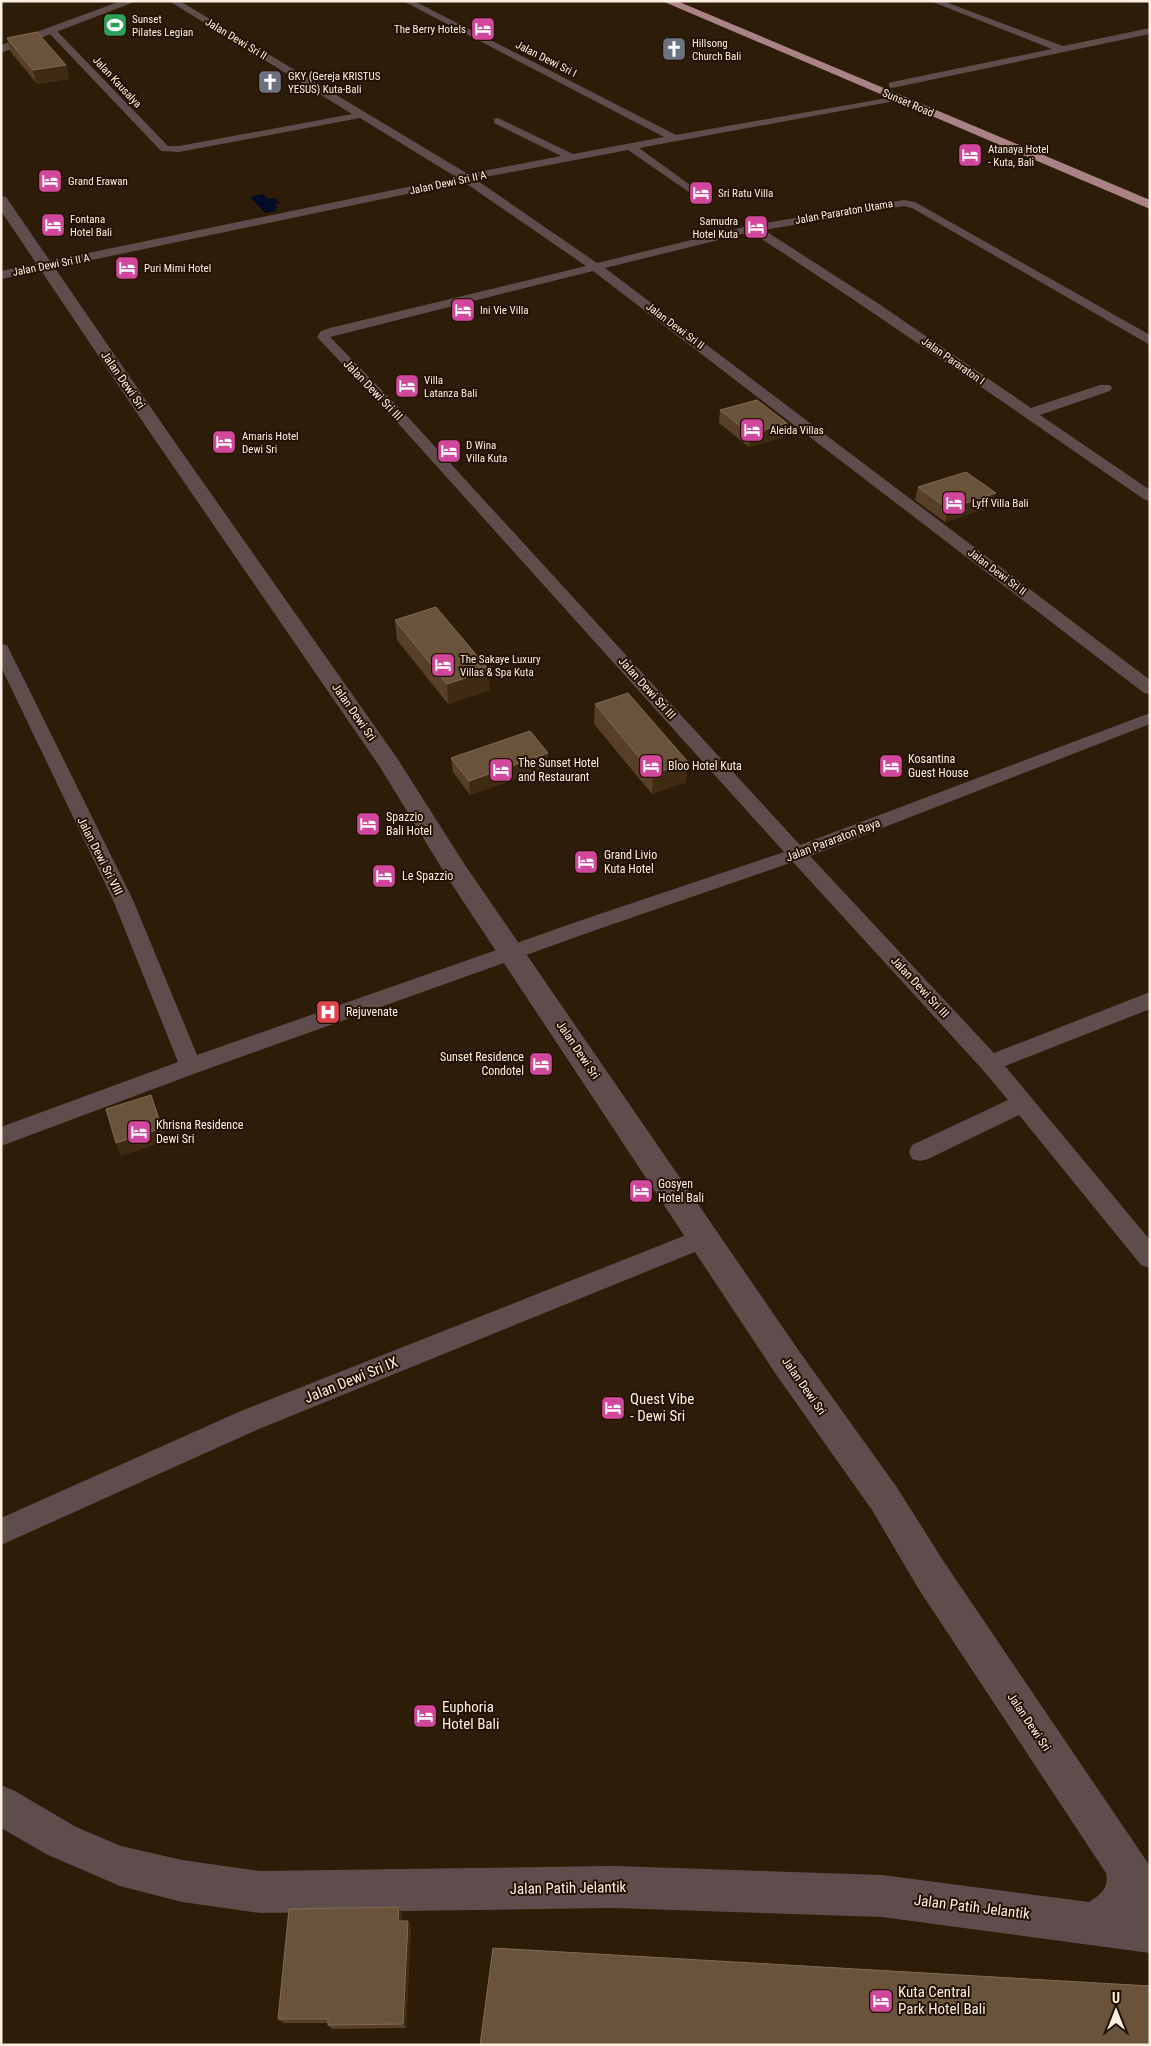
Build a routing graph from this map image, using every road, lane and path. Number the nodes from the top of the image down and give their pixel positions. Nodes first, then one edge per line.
1 (132, 1) edge
2 (173, 1) edge
3 (406, 1) edge
4 (667, 1) edge
5 (693, 1) edge
6 (934, 1) edge
7 (52, 31) junction
8 (1150, 31) edge
9 (1, 49) edge
10 (1062, 49) junction
11 (894, 91) junction
12 (362, 115) junction
13 (498, 121) dead end
14 (674, 138) junction
15 (631, 147) junction
16 (571, 157) junction
17 (466, 178) junction
18 (689, 189) dead end
19 (1150, 191) edge
20 (1, 200) edge
21 (1150, 205) edge
22 (753, 228) junction
23 (46, 266) junction
24 (597, 268) junction
25 (1, 275) edge
26 (1150, 341) edge
27 (1105, 388) dead end
28 (1028, 414) junction
29 (1150, 497) edge
30 (1, 649) edge
31 (1150, 689) edge
32 (1150, 718) edge
33 (797, 854) junction
34 (512, 953) junction
35 (1150, 1000) edge
36 (990, 1063) junction
37 (191, 1066) junction
38 (1023, 1103) junction
39 (1, 1137) edge
40 (920, 1152) dead end
41 (704, 1238) junction
42 (1150, 1258) edge
43 (1, 1532) edge
44 (1, 1805) edge
45 (1125, 1866) junction
46 (1150, 1903) edge
47 (1092, 1923) junction
48 (1150, 1932) edge

1 - 7 street
2 - 12 street, Jalan Dewi Sri II
3 - 14 street, Jalan Dewi Sri I
4 - 11 highway, Sunset Road
5 - 11 highway, Sunset Road
6 - 10 street
7 - 9 street
7 - 12 street, Jalan Kausalya
8 - 10 street, Jalan Dewi Sri II A
10 - 11 street, Jalan Dewi Sri II A
11 - 14 street, Jalan Dewi Sri II A
11 - 19 highway, Sunset Road
11 - 21 highway, Sunset Road
12 - 17 street, Jalan Dewi Sri II
13 - 16 street
14 - 15 street, Jalan Dewi Sri II A
15 - 16 street, Jalan Dewi Sri II A
15 - 18 street
16 - 17 street, Jalan Dewi Sri II A
17 - 23 street, Jalan Dewi Sri II A
17 - 24 street, Jalan Dewi Sri II
20 - 23 street, Jalan Dewi Sri
22 - 24 street, Jalan Pararaton Utama
22 - 26 street, Jalan Pararaton Utama
22 - 28 street, Jalan Pararaton I
23 - 25 street, Jalan Dewi Sri II A
23 - 34 street, Jalan Dewi Sri
24 - 31 street, Jalan Dewi Sri II
24 - 33 street, Jalan Dewi Sri III
27 - 28 street
28 - 29 street, Jalan Pararaton I
30 - 37 street, Jalan Dewi Sri VIII
32 - 33 street, Jalan Pararaton Raya
33 - 34 street, Jalan Pararaton Raya
33 - 36 street, Jalan Dewi Sri III
34 - 37 street, Jalan Pararaton Raya
34 - 41 street, Jalan Dewi Sri
35 - 36 street
36 - 38 street, Jalan Dewi Sri III
37 - 39 street, Jalan Pararaton Raya
38 - 40 street
38 - 42 street, Jalan Dewi Sri III
41 - 43 street, Jalan Dewi Sri IX
41 - 45 street, Jalan Dewi Sri
44 - 47 street, Jalan Patih Jelantik
45 - 46 street, Jalan Dewi Sri
45 - 47 street
47 - 48 street, Jalan Patih Jelantik

